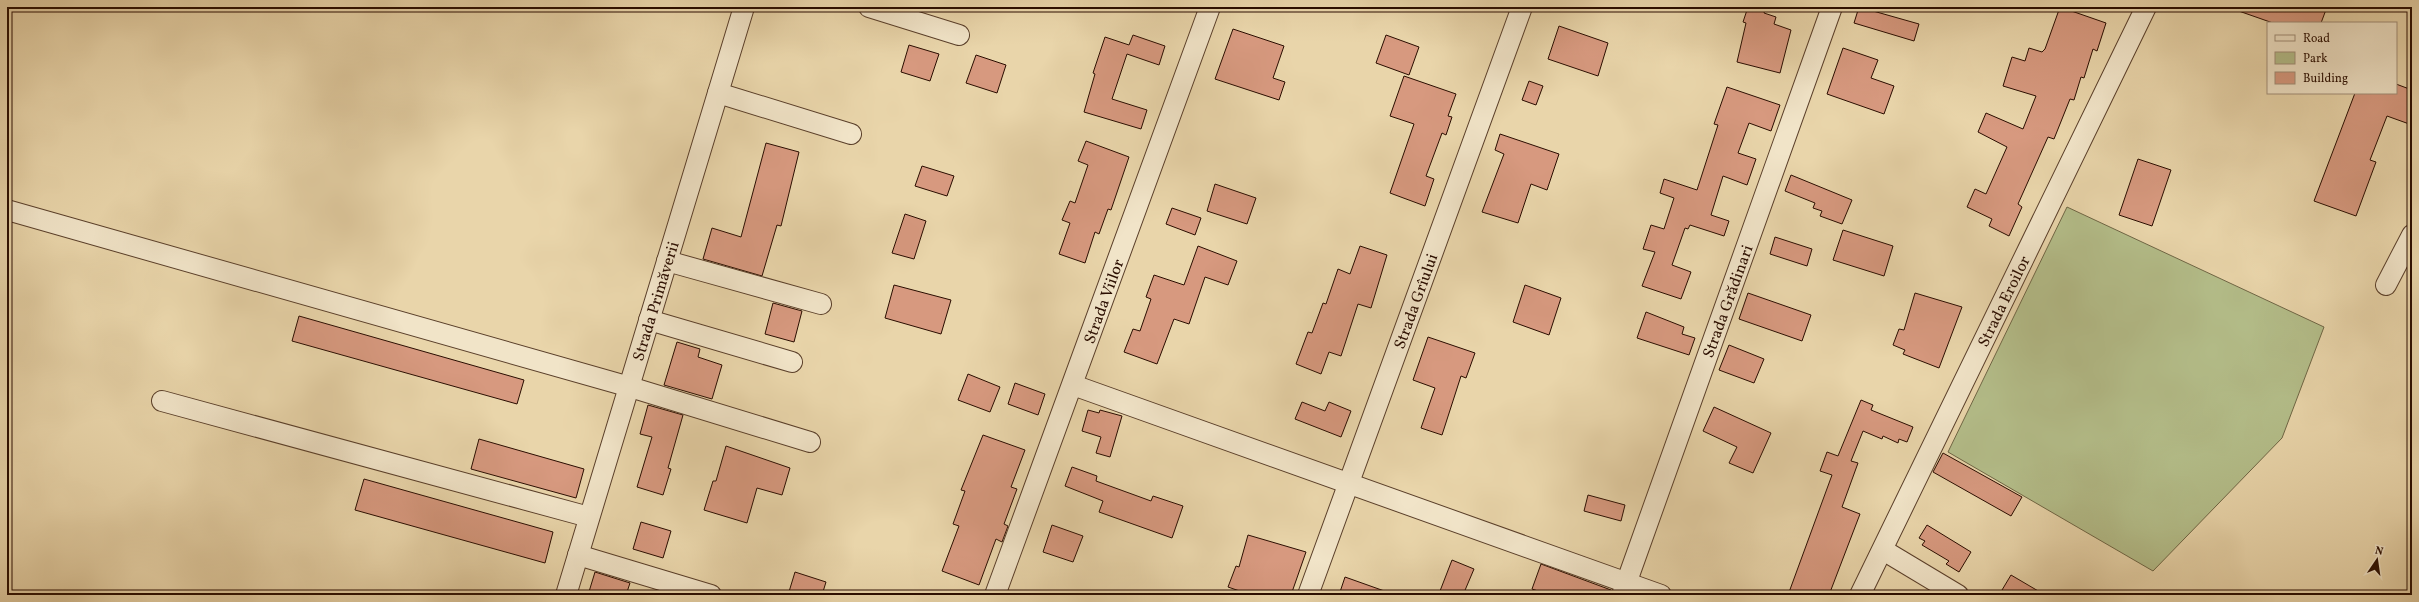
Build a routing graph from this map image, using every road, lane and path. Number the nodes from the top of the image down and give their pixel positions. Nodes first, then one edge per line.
1 (744, 7) edge
2 (869, 7) edge
3 (1210, 7) edge
4 (1522, 7) edge
5 (1832, 7) edge
6 (2146, 7) edge
7 (959, 36) dead end
8 (718, 93) junction
9 (851, 134) dead end
10 (7, 210) edge
11 (2412, 235) edge
12 (667, 261) junction
13 (2386, 285) dead end
14 (821, 304) dead end
15 (649, 320) junction
16 (792, 362) dead end
17 (1072, 385) junction
18 (630, 387) junction
19 (162, 401) dead end
20 (810, 442) dead end
21 (1350, 482) junction
22 (589, 517) junction
23 (1883, 550) junction
24 (578, 555) junction
25 (1624, 589) edge
26 (566, 595) edge
27 (712, 595) edge
28 (995, 595) edge
29 (1308, 595) edge
30 (1661, 595) edge
31 (1860, 595) edge
32 (1958, 595) edge

1 - 8 street, Strada Primăverii
2 - 7 street
3 - 17 street, Strada Viilor
4 - 21 street, Strada Grîului
5 - 25 street, Strada Grădinari
6 - 23 street, Strada Eroilor
8 - 9 street
8 - 12 street, Strada Primăverii
10 - 18 street
11 - 13 street
12 - 14 street
12 - 15 street, Strada Primăverii
15 - 16 street
15 - 18 street, Strada Primăverii
17 - 21 street
17 - 28 street, Strada Viilor
18 - 20 street
18 - 22 street, Strada Primăverii
19 - 22 street
21 - 25 street
21 - 29 street, Strada Grîului
22 - 24 street, Strada Primăverii
23 - 31 street, Strada Eroilor
23 - 32 street
24 - 26 street, Strada Primăverii
24 - 27 street
25 - 30 street

